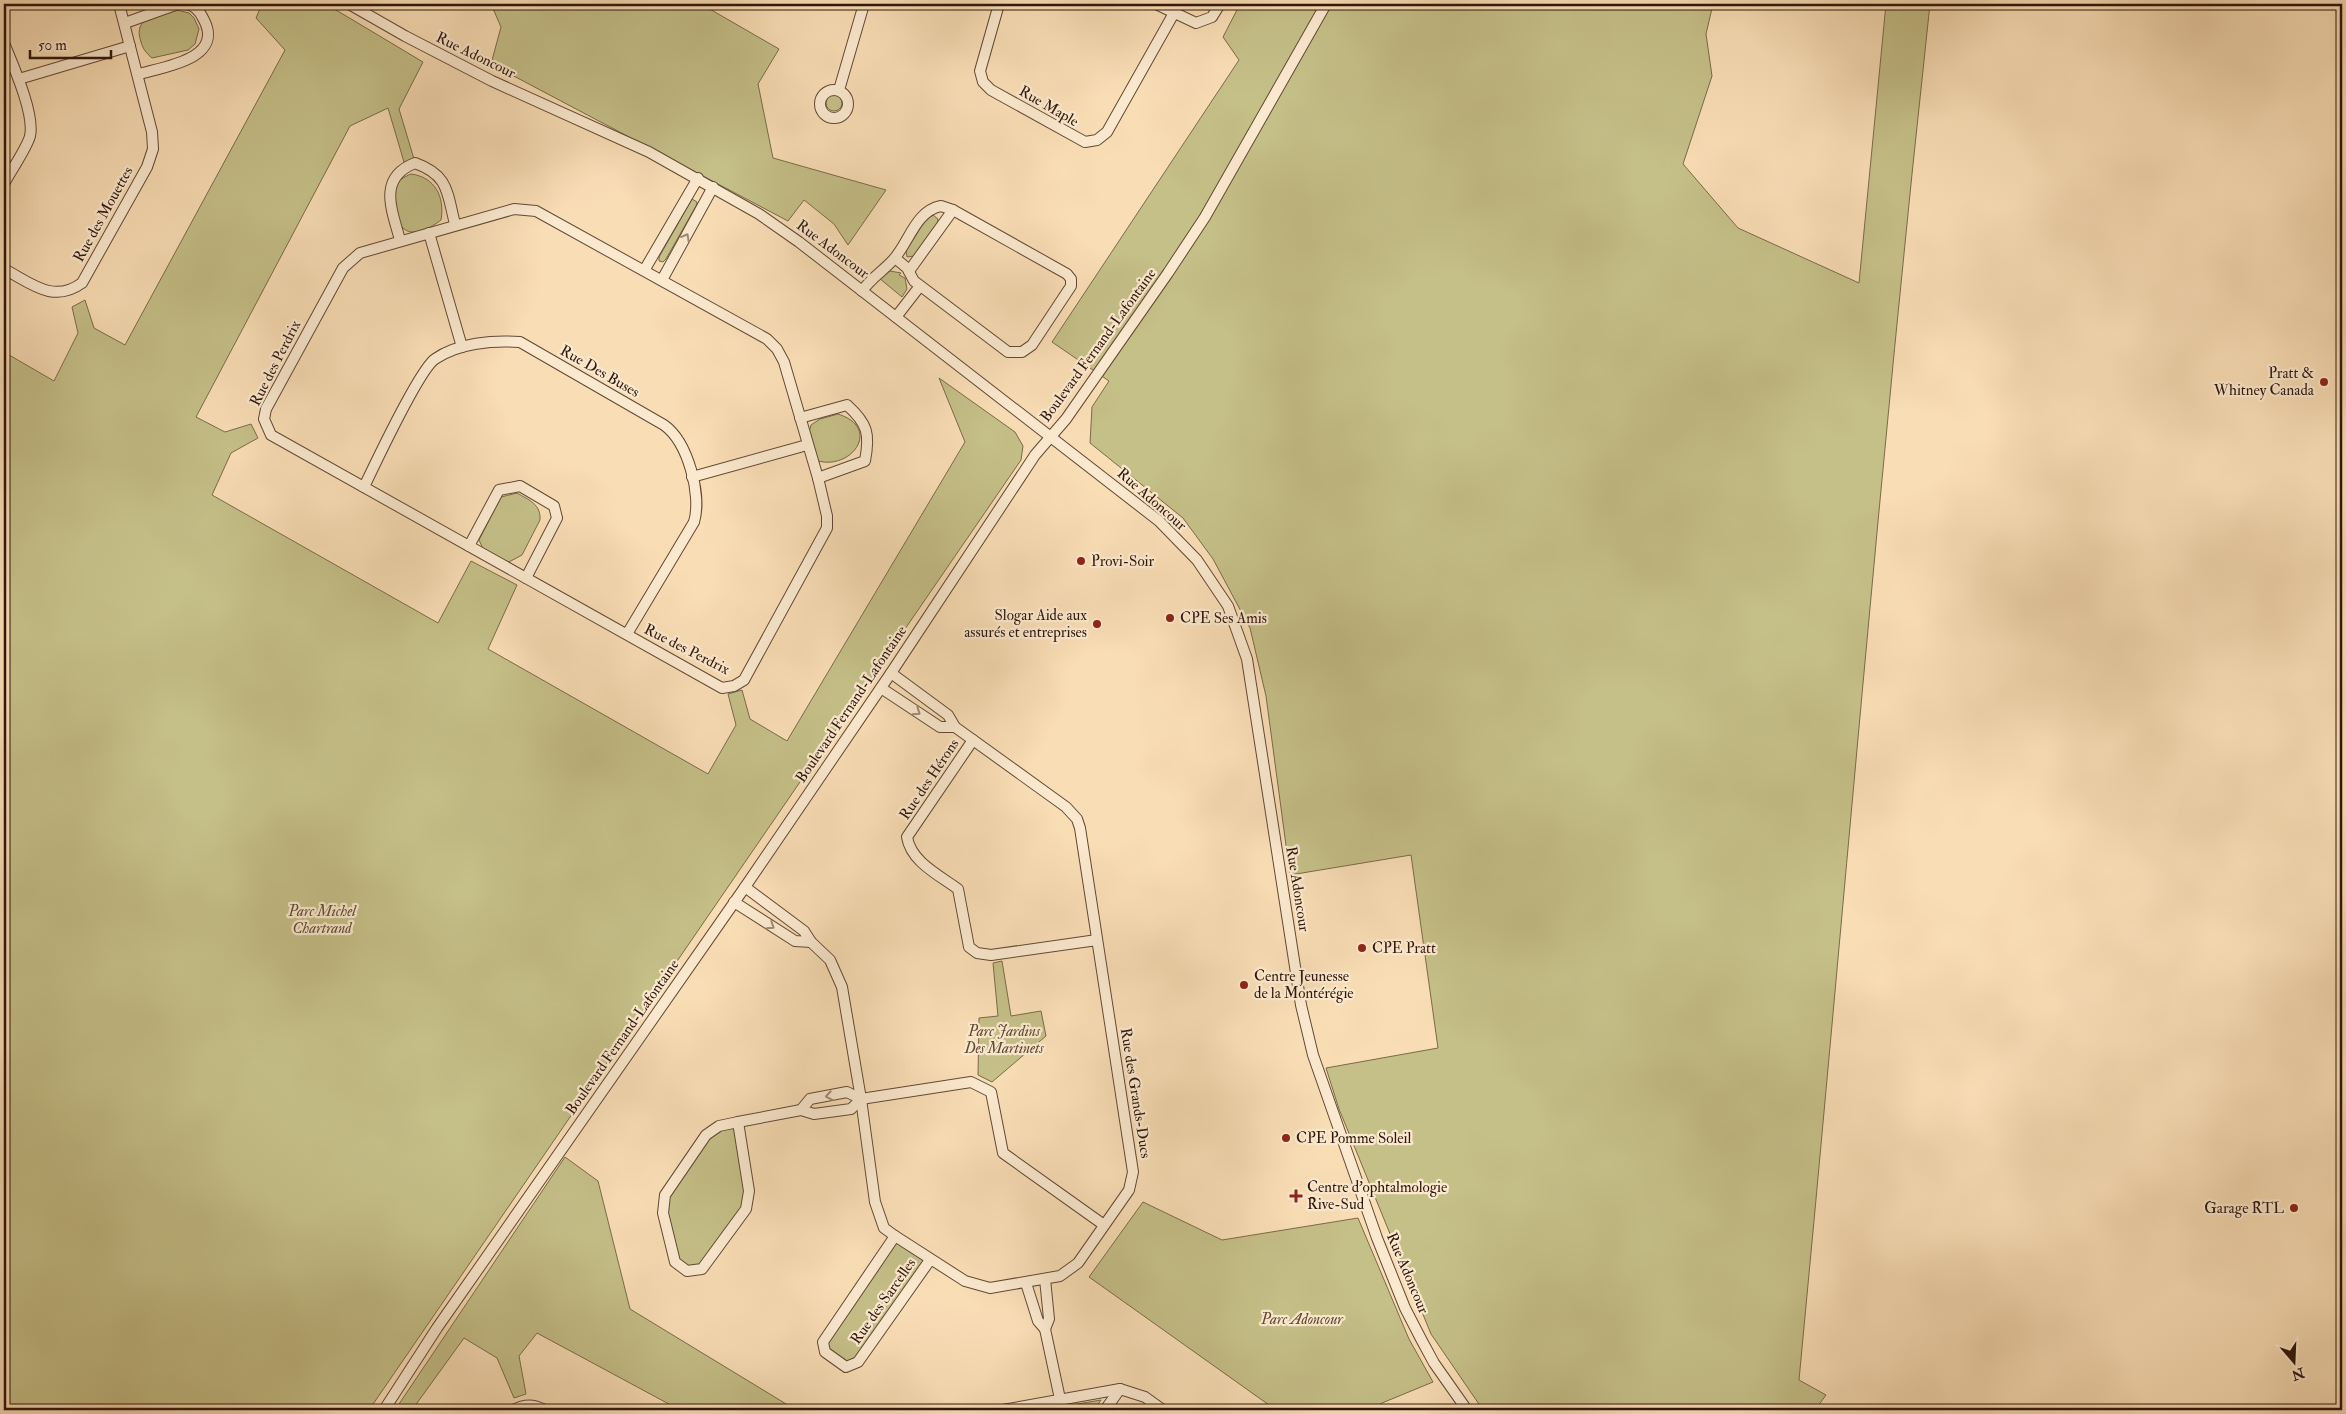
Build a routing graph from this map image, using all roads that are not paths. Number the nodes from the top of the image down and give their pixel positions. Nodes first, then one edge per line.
1 (119, 4) edge
2 (178, 4) edge
3 (184, 4) edge
4 (349, 4) edge
5 (862, 4) edge
6 (999, 4) edge
7 (1156, 4) edge
8 (1220, 4) edge
9 (1326, 4) edge
10 (1174, 14) junction
11 (124, 23) junction
12 (4, 44) edge
13 (130, 46) junction
14 (139, 74) junction
15 (19, 79) junction
16 (839, 90) dead end
17 (698, 178) junction
18 (4, 184) edge
19 (713, 187) junction
20 (953, 210) junction
21 (455, 224) junction
22 (428, 233) junction
23 (400, 240) junction
24 (895, 258) junction
25 (4, 268) edge
26 (645, 269) junction
27 (909, 271) junction
28 (662, 280) junction
29 (920, 286) junction
30 (862, 291) junction
31 (896, 317) junction
32 (462, 347) junction
33 (800, 418) junction
34 (1051, 437) junction
35 (807, 445) junction
36 (692, 477) junction
37 (818, 478) junction
38 (364, 487) junction
39 (470, 546) junction
40 (526, 578) junction
41 (627, 634) junction
42 (891, 673) junction
43 (881, 688) junction
44 (955, 727) junction
45 (973, 740) junction
46 (745, 887) junction
47 (734, 902) junction
48 (1097, 940) junction
49 (811, 942) junction
50 (861, 1099) junction
51 (801, 1110) junction
52 (738, 1122) junction
53 (1104, 1225) junction
54 (895, 1236) junction
55 (930, 1260) junction
56 (1045, 1279) junction
57 (1026, 1283) junction
58 (1045, 1329) junction
59 (1120, 1389) junction
60 (1060, 1399) junction
61 (384, 1410) edge
62 (513, 1410) edge
63 (545, 1410) edge
64 (1009, 1410) edge
65 (1105, 1410) edge
66 (1163, 1410) edge
67 (1467, 1410) edge

1 - 11 street, Rue des Mouettes
2 - 11 street
3 - 14 street
4 - 17 street, Rue Adoncour
5 - 16 street
6 - 10 street, Rue Maple
7 - 10 street
8 - 10 street
9 - 34 street, Boulevard Fernand-Lafontaine
11 - 13 street, Rue des Mouettes
12 - 15 street
13 - 14 street, Rue des Mouettes
13 - 15 street
14 - 25 street, Rue des Mouettes
15 - 18 street
17 - 19 street, Rue Adoncour
17 - 26 street
28 -> 19 street
19 - 30 street, Rue Adoncour
20 - 24 street
20 - 27 street
20 - 29 street
21 - 22 street, Rue des Perdrix
21 - 23 street
21 - 26 street, Rue des Perdrix
22 - 23 street, Rue des Perdrix
22 - 32 street
23 - 38 street, Rue des Perdrix
24 - 27 street
24 - 30 street
26 - 28 street, Rue des Perdrix
27 - 29 street
28 - 33 street, Rue des Perdrix
29 - 31 street
30 - 31 street, Rue Adoncour
31 - 34 street, Rue Adoncour
32 - 36 street, Rue Des Buses
32 - 38 street, Rue Des Buses
33 - 35 street, Rue des Perdrix
33 - 37 street
34 - 42 street, Boulevard Fernand-Lafontaine
34 - 67 street, Rue Adoncour
35 - 36 street
35 - 37 street, Rue des Perdrix
36 - 41 street, Rue Des Buses
37 - 41 street, Rue des Perdrix
38 - 39 street, Rue des Perdrix
39 - 40 street, Rue des Perdrix
39 - 40 street
40 - 41 street, Rue des Perdrix
42 - 43 street, Boulevard Fernand-Lafontaine
42 - 44 street, Rue des Grands-Ducs
43 -> 44 street, Rue des Grands-Ducs
43 - 46 street, Boulevard Fernand-Lafontaine
44 - 45 street, Rue des Grands-Ducs
45 - 48 street, Rue des Grands-Ducs
45 - 48 street, Rue des Hérons
46 - 47 street, Boulevard Fernand-Lafontaine
46 - 49 street, Rue des Grands-Ducs
47 -> 49 street, Rue des Grands-Ducs
47 - 61 street, Boulevard Fernand-Lafontaine
48 - 53 street, Rue des Grands-Ducs
49 - 50 street, Rue des Grands-Ducs
50 - 51 street
50 -> 51 street
50 - 53 street
50 - 54 street, Rue des Grands-Ducs
51 - 52 street
52 - 52 street
53 - 56 street, Rue des Grands-Ducs
54 - 55 street, Rue des Grands-Ducs
54 - 55 street, Rue des Sarcelles
55 - 57 street, Rue des Grands-Ducs
56 - 57 street, Rue des Grands-Ducs
56 - 58 street
57 - 58 street
58 - 60 street
59 - 60 street
59 - 65 street
59 - 66 street
60 - 64 street
62 - 63 street

